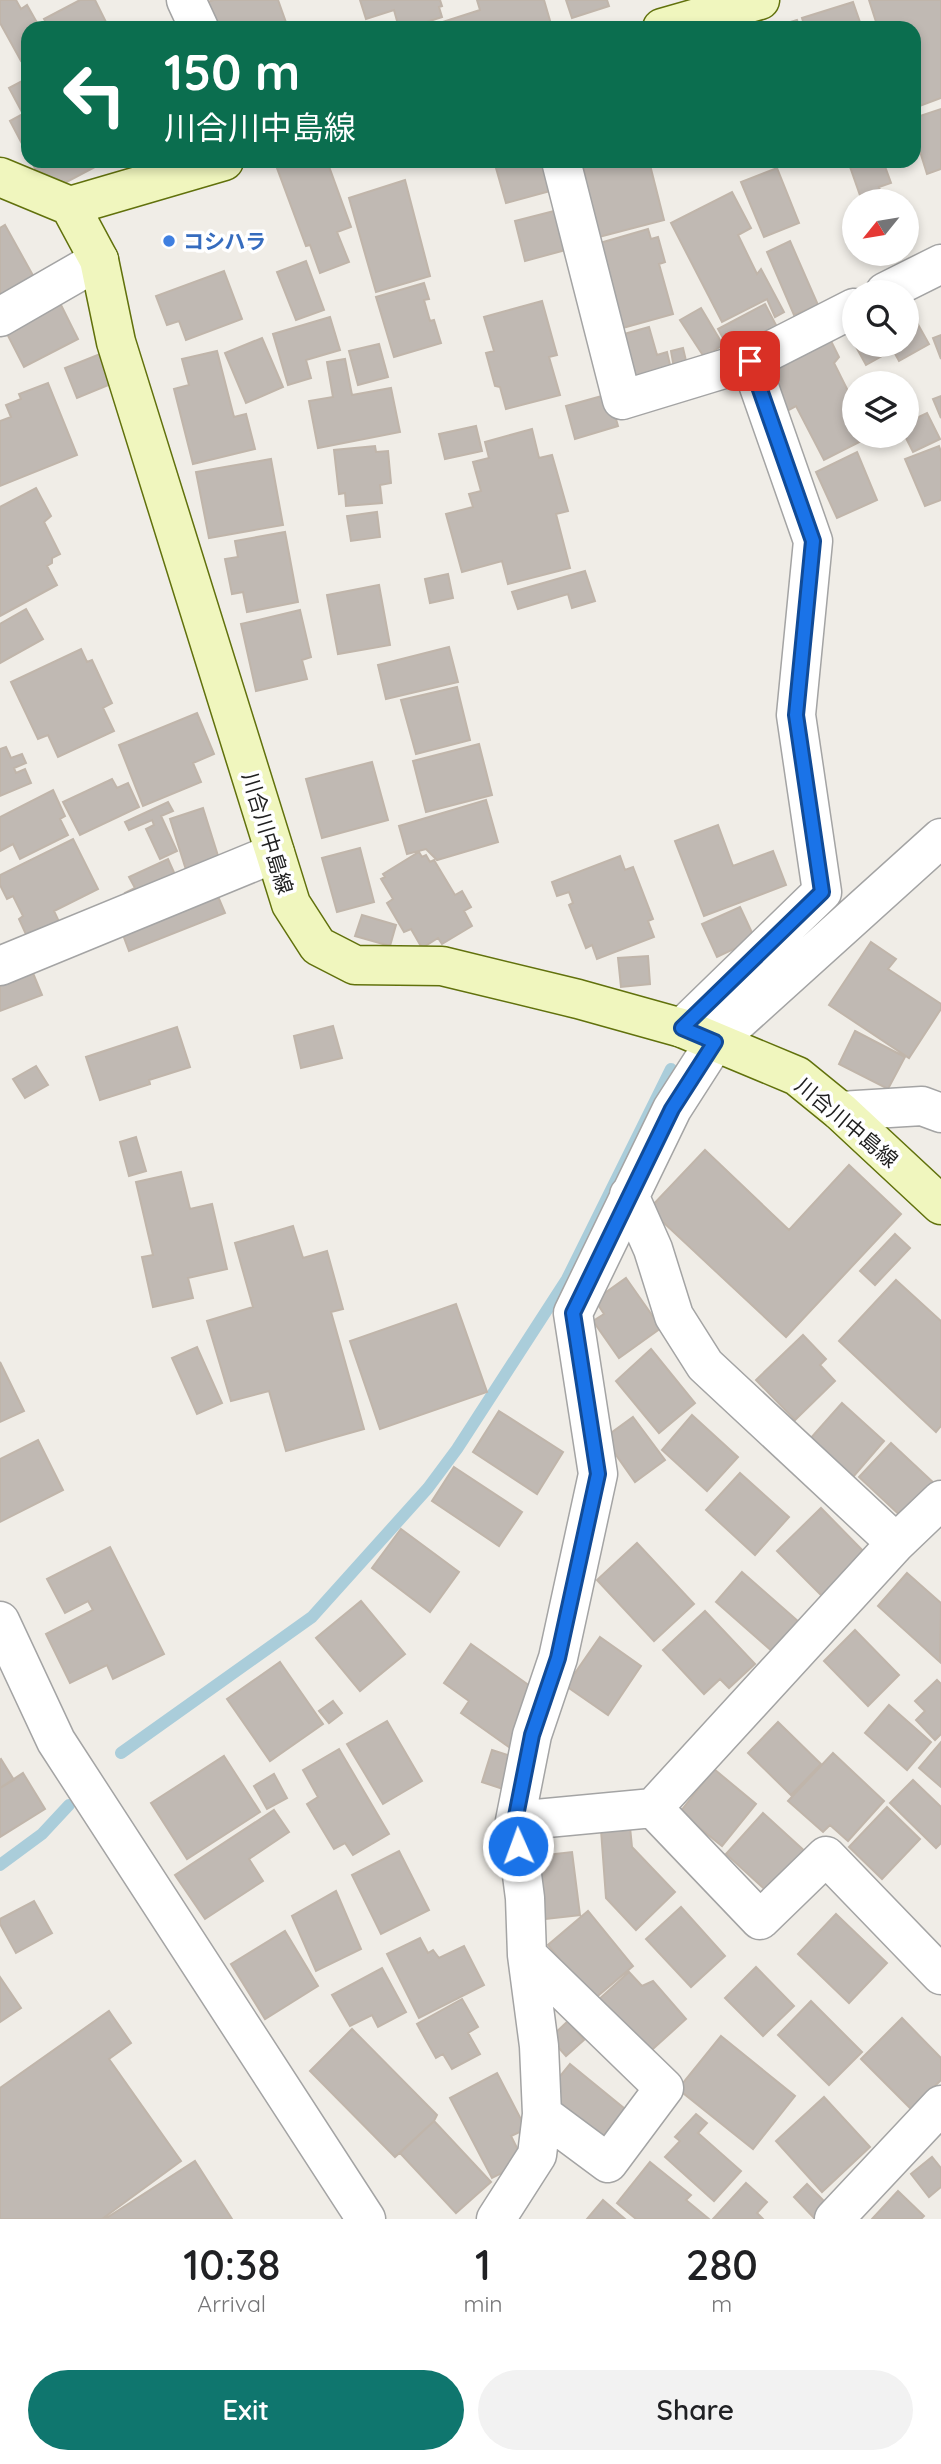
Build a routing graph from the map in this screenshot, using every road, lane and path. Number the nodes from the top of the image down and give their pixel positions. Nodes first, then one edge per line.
1 (187, 0) edge
2 (760, 0) edge
3 (698, 8) edge
4 (196, 21) edge
5 (675, 21) edge
6 (200, 168) edge
7 (563, 168) edge
8 (0, 177) edge
9 (71, 206) junction
10 (99, 260) junction
11 (941, 264) edge
12 (909, 280) edge
13 (842, 314) edge
14 (0, 317) edge
15 (750, 361) junction
16 (941, 838) edge
17 (275, 853) junction
18 (0, 966) edge
19 (698, 1035) junction
20 (840, 1111) junction
21 (941, 1113) edge
22 (629, 1195) junction
23 (941, 1205) edge
24 (941, 1500) edge
25 (896, 1544) junction
26 (0, 1621) edge
27 (653, 1808) junction
28 (515, 1821) junction
29 (527, 1955) junction
30 (941, 1975) edge
31 (941, 2105) edge
32 (542, 2114) junction
33 (366, 2219) edge
34 (496, 2219) edge
35 (834, 2219) edge

1 - 4 street
2 - 3 main road
3 - 5 main road
6 - 9 main road
7 - 15 street
8 - 9 main road
9 - 10 main road, 川合川中島線
10 - 14 street
10 - 17 main road, 川合川中島線
11 - 12 street
13 - 15 street
15 - 19 street
16 - 19 street
17 - 18 street
17 - 19 main road, 川合川中島線
19 - 20 main road, 川合川中島線
19 - 22 street
20 - 21 street
20 - 23 main road, 川合川中島線
22 - 25 street
22 - 28 street
24 - 25 street
25 - 27 street
26 - 33 street
27 - 28 street
27 - 30 street
28 - 29 street
29 - 32 street
29 - 32 street
31 - 35 street
32 - 34 street

